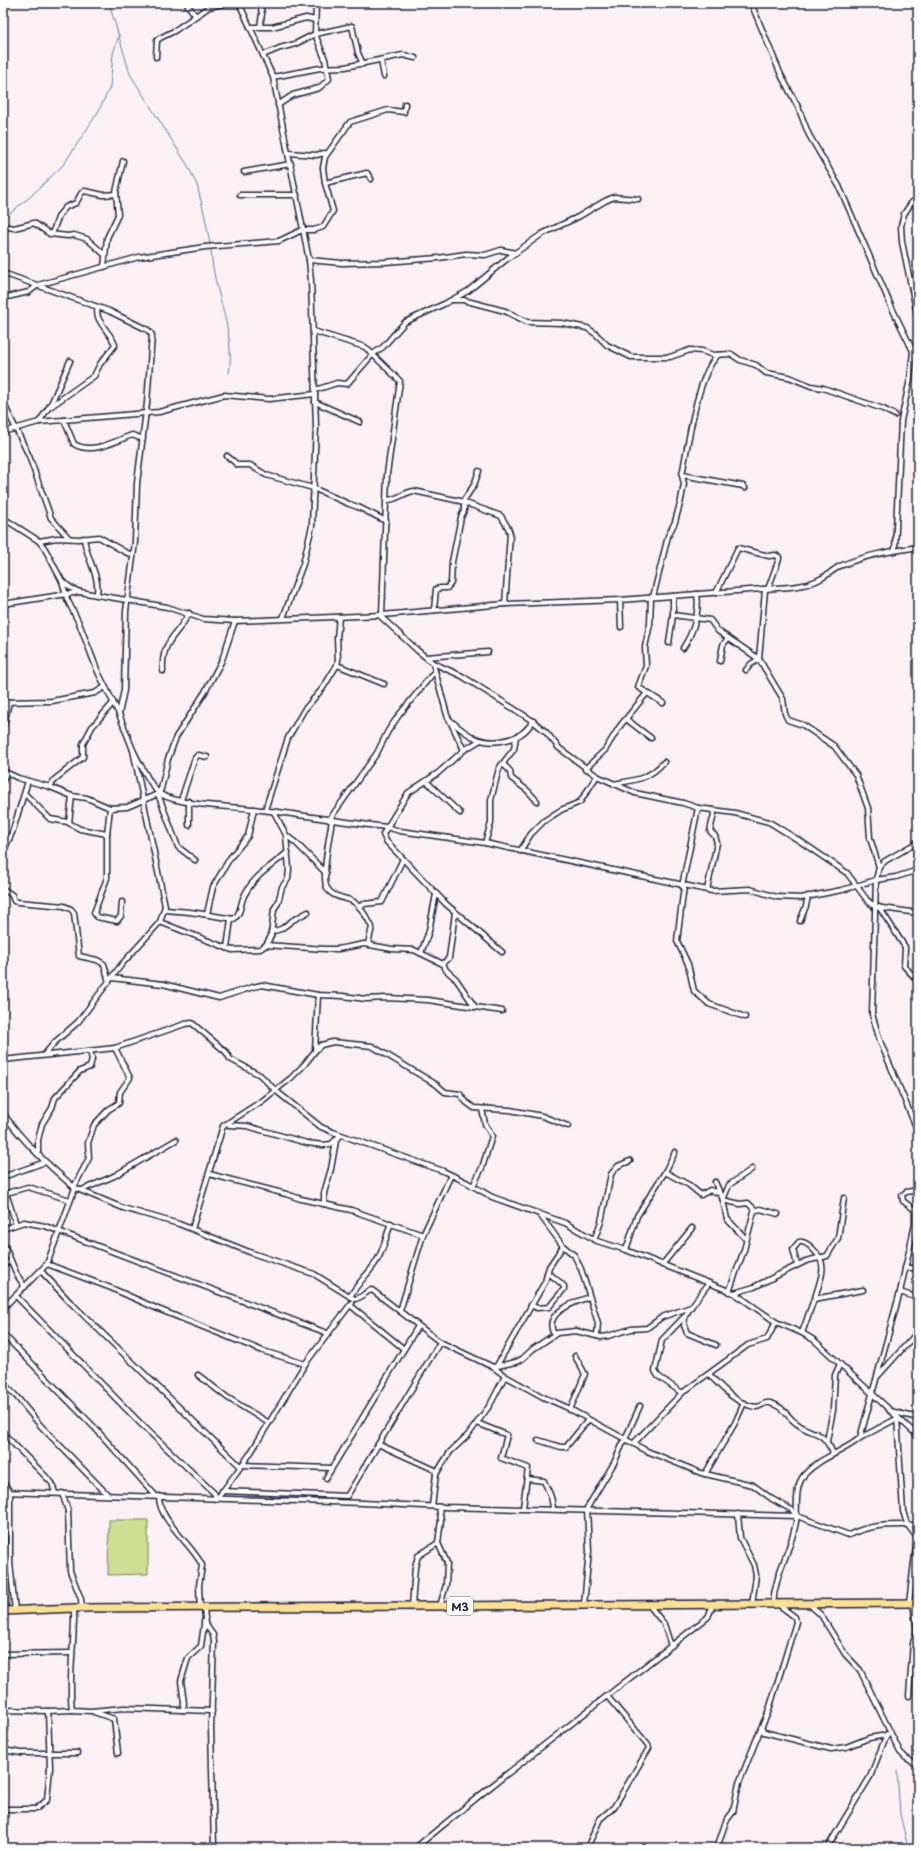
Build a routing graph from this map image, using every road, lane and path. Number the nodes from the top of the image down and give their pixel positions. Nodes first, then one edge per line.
1 (186, 3) edge
2 (228, 3) edge
3 (238, 3) edge
4 (260, 3) edge
5 (316, 3) edge
6 (751, 3) edge
7 (195, 15) junction
8 (315, 20) junction
9 (250, 26) junction
10 (260, 26) junction
11 (315, 34) junction
12 (263, 56) junction
13 (156, 57) dead end
14 (415, 58) dead end
15 (381, 61) junction
16 (363, 64) junction
17 (327, 68) junction
18 (384, 76) dead end
19 (273, 77) junction
20 (405, 104) dead end
21 (278, 105) junction
22 (289, 153) junction
23 (325, 154) junction
24 (123, 161) dead end
25 (291, 164) junction
26 (244, 172) dead end
27 (371, 179) dead end
28 (326, 183) junction
29 (116, 194) junction
30 (240, 195) dead end
31 (296, 195) junction
32 (638, 199) dead end
33 (918, 201) edge
34 (3, 226) edge
35 (302, 230) junction
36 (52, 234) junction
37 (516, 253) junction
38 (104, 254) junction
39 (309, 260) junction
40 (104, 267) junction
41 (3, 273) edge
42 (38, 285) junction
43 (3, 298) edge
44 (452, 300) junction
45 (98, 307) junction
46 (918, 319) edge
47 (313, 331) junction
48 (918, 331) edge
49 (373, 354) junction
50 (718, 355) junction
51 (914, 355) junction
52 (70, 361) dead end
53 (315, 392) junction
54 (3, 402) edge
55 (315, 402) junction
56 (50, 406) junction
57 (146, 414) junction
58 (895, 415) dead end
59 (64, 420) junction
60 (39, 422) junction
61 (360, 422) dead end
62 (15, 428) junction
63 (3, 432) edge
64 (143, 440) junction
65 (226, 456) dead end
66 (479, 471) dead end
67 (682, 475) junction
68 (313, 488) junction
69 (745, 488) dead end
70 (387, 500) junction
71 (465, 502) junction
72 (3, 518) edge
73 (386, 521) junction
74 (69, 538) junction
75 (84, 538) junction
76 (39, 541) junction
77 (918, 547) edge
78 (895, 550) junction
79 (133, 555) junction
80 (62, 581) junction
81 (767, 589) junction
82 (80, 592) junction
83 (716, 593) junction
84 (697, 594) junction
85 (67, 595) junction
86 (97, 595) junction
87 (673, 596) junction
88 (652, 597) junction
89 (620, 600) junction
90 (127, 601) junction
91 (3, 604) edge
92 (505, 604) junction
93 (434, 610) junction
94 (189, 613) junction
95 (381, 615) junction
96 (673, 615) junction
97 (339, 617) junction
98 (283, 618) junction
99 (696, 618) junction
100 (235, 621) junction
101 (621, 627) dead end
102 (728, 638) junction
103 (669, 643) dead end
104 (683, 648) dead end
105 (488, 652) dead end
106 (426, 657) junction
107 (759, 659) junction
108 (720, 661) dead end
109 (434, 663) junction
110 (337, 665) junction
111 (746, 670) dead end
112 (163, 671) dead end
113 (435, 671) junction
114 (384, 684) dead end
115 (105, 687) junction
116 (647, 693) junction
117 (3, 702) edge
118 (9, 702) junction
119 (113, 703) junction
120 (663, 703) dead end
121 (119, 714) junction
122 (626, 719) junction
123 (450, 720) junction
124 (534, 721) junction
125 (3, 729) edge
126 (516, 737) junction
127 (650, 738) dead end
128 (480, 741) junction
129 (133, 750) junction
130 (464, 750) junction
131 (207, 757) dead end
132 (664, 762) dead end
133 (503, 764) junction
134 (585, 769) junction
135 (4, 772) edge
136 (597, 776) junction
137 (3, 781) edge
138 (28, 781) junction
139 (426, 781) junction
140 (614, 784) junction
141 (50, 787) junction
142 (25, 794) junction
143 (159, 794) junction
144 (72, 796) junction
145 (181, 800) junction
146 (143, 801) junction
147 (189, 801) junction
148 (537, 801) dead end
149 (110, 808) junction
150 (698, 808) junction
151 (254, 809) junction
152 (265, 810) junction
153 (713, 810) junction
154 (274, 812) junction
155 (460, 813) dead end
156 (330, 820) junction
157 (68, 822) junction
158 (189, 825) dead end
159 (386, 827) junction
160 (107, 834) junction
161 (286, 835) junction
162 (918, 842) edge
163 (485, 844) junction
164 (520, 851) junction
165 (3, 852) edge
166 (288, 852) junction
167 (403, 859) junction
168 (195, 860) dead end
169 (879, 867) junction
170 (918, 870) edge
171 (326, 873) junction
172 (876, 880) junction
173 (683, 886) junction
174 (856, 886) junction
175 (3, 889) edge
176 (707, 890) junction
177 (436, 894) junction
178 (808, 896) junction
179 (122, 902) dead end
180 (358, 907) junction
181 (877, 907) junction
182 (165, 910) junction
183 (308, 912) dead end
184 (455, 912) junction
185 (918, 913) edge
186 (207, 914) junction
187 (231, 920) junction
188 (800, 921) dead end
189 (160, 922) junction
190 (272, 932) junction
191 (368, 944) junction
192 (266, 945) junction
193 (227, 948) junction
194 (502, 952) dead end
195 (421, 953) junction
196 (443, 964) junction
197 (110, 980) junction
198 (918, 980) edge
199 (318, 995) junction
200 (475, 1007) junction
201 (502, 1011) dead end
202 (745, 1017) dead end
203 (114, 1048) junction
204 (90, 1051) junction
205 (315, 1051) junction
206 (44, 1055) junction
207 (3, 1060) edge
208 (275, 1090) junction
209 (482, 1109) junction
210 (3, 1113) edge
211 (223, 1126) junction
212 (568, 1126) dead end
213 (918, 1132) edge
214 (340, 1136) junction
215 (176, 1140) dead end
216 (336, 1141) junction
217 (675, 1152) dead end
218 (38, 1154) junction
219 (630, 1161) dead end
220 (45, 1162) junction
221 (752, 1169) dead end
222 (665, 1172) junction
223 (209, 1174) junction
224 (451, 1175) junction
225 (3, 1177) edge
226 (715, 1182) dead end
227 (474, 1186) junction
228 (74, 1187) junction
229 (3, 1188) edge
230 (81, 1190) junction
231 (918, 1190) edge
232 (5, 1193) edge
233 (720, 1194) junction
234 (844, 1198) dead end
235 (70, 1200) junction
236 (723, 1200) junction
237 (324, 1204) junction
238 (755, 1210) junction
239 (540, 1214) junction
240 (778, 1214) dead end
241 (391, 1223) junction
242 (16, 1224) junction
243 (192, 1228) junction
244 (692, 1228) dead end
245 (3, 1229) edge
246 (59, 1232) junction
247 (423, 1235) junction
248 (746, 1239) junction
249 (594, 1240) junction
250 (3, 1242) edge
251 (563, 1246) junction
252 (626, 1250) junction
253 (821, 1258) junction
254 (11, 1261) junction
255 (46, 1264) junction
256 (662, 1264) junction
257 (3, 1265) edge
258 (797, 1265) junction
259 (905, 1268) junction
260 (918, 1268) edge
261 (41, 1271) junction
262 (547, 1273) junction
263 (709, 1283) junction
264 (25, 1287) junction
265 (863, 1290) dead end
266 (732, 1292) junction
267 (900, 1292) junction
268 (16, 1296) junction
269 (589, 1297) junction
270 (352, 1298) junction
271 (815, 1298) junction
272 (918, 1298) edge
273 (350, 1305) junction
274 (531, 1305) junction
275 (691, 1307) junction
276 (3, 1308) edge
277 (400, 1311) junction
278 (685, 1316) junction
279 (776, 1322) junction
280 (418, 1326) junction
281 (327, 1333) junction
282 (802, 1333) junction
283 (3, 1334) edge
284 (554, 1334) junction
285 (597, 1336) junction
286 (918, 1338) edge
287 (440, 1342) junction
288 (716, 1345) dead end
289 (404, 1349) junction
290 (574, 1356) dead end
291 (296, 1362) junction
292 (305, 1364) junction
293 (840, 1364) junction
294 (495, 1367) junction
295 (300, 1372) junction
296 (709, 1374) junction
297 (198, 1375) dead end
298 (505, 1376) junction
299 (878, 1377) junction
300 (3, 1383) edge
301 (682, 1393) junction
302 (873, 1395) junction
303 (744, 1403) junction
304 (640, 1406) dead end
305 (570, 1410) junction
306 (889, 1411) junction
307 (896, 1418) junction
308 (918, 1418) edge
309 (588, 1420) junction
310 (269, 1423) junction
311 (477, 1423) junction
312 (3, 1433) edge
313 (918, 1436) edge
314 (860, 1438) junction
315 (625, 1439) junction
316 (538, 1440) dead end
317 (827, 1441) junction
318 (634, 1443) junction
319 (378, 1444) junction
320 (833, 1453) junction
321 (241, 1466) junction
322 (331, 1468) junction
323 (436, 1474) junction
324 (705, 1474) junction
325 (326, 1478) dead end
326 (528, 1479) junction
327 (3, 1482) edge
328 (208, 1488) junction
329 (222, 1491) junction
330 (3, 1492) edge
331 (10, 1492) junction
332 (62, 1493) junction
333 (55, 1494) junction
334 (107, 1494) junction
335 (157, 1496) junction
336 (347, 1496) junction
337 (205, 1498) junction
338 (217, 1499) junction
339 (347, 1503) junction
340 (432, 1506) junction
341 (439, 1507) junction
342 (523, 1508) junction
343 (553, 1509) junction
344 (587, 1510) junction
345 (738, 1514) junction
346 (797, 1516) junction
347 (907, 1524) junction
348 (918, 1525) edge
349 (918, 1539) edge
350 (438, 1543) junction
351 (913, 1603) edge
352 (809, 1604) junction
353 (584, 1605) junction
354 (649, 1605) junction
355 (713, 1605) junction
356 (752, 1605) junction
357 (776, 1605) junction
358 (412, 1606) junction
359 (440, 1606) junction
360 (74, 1608) junction
361 (82, 1608) junction
362 (202, 1608) junction
363 (3, 1611) edge
364 (15, 1611) junction
365 (204, 1622) junction
366 (671, 1646) junction
367 (72, 1653) junction
368 (3, 1654) edge
369 (607, 1696) junction
370 (909, 1696) dead end
371 (3, 1710) edge
372 (72, 1710) junction
373 (183, 1710) junction
374 (48, 1711) junction
375 (91, 1711) junction
376 (212, 1711) junction
377 (761, 1728) junction
378 (888, 1732) junction
379 (3, 1750) edge
380 (49, 1753) junction
381 (77, 1753) dead end
382 (118, 1753) dead end
383 (918, 1765) edge
384 (3, 1809) edge
385 (214, 1848) edge
386 (415, 1848) edge
387 (587, 1848) edge
388 (717, 1848) edge
389 (827, 1848) edge

1 - 7 street
2 - 7 street
3 - 9 street
4 - 10 street
5 - 8 street
6 - 51 street
7 - 13 street
8 - 10 street
8 - 11 street
9 - 10 street
9 - 12 street
11 - 12 street
11 - 16 street
11 - 17 street
12 - 19 street
14 - 15 street
15 - 16 street
15 - 18 street
16 - 17 street
17 - 19 street
17 - 21 street
19 - 21 street
20 - 23 street
21 - 22 street
22 - 23 street
22 - 25 street
23 - 28 street
24 - 29 street
25 - 26 street
25 - 31 street
27 - 28 street
28 - 35 street
29 - 36 street
29 - 38 street
30 - 31 street
31 - 35 street
32 - 37 street
33 - 46 street
34 - 36 street
35 - 39 street
35 - 40 street
36 - 38 street
37 - 39 street
37 - 44 street
38 - 40 street
39 - 47 street
40 - 42 street
41 - 42 street
42 - 43 street
42 - 45 street
44 - 49 street
44 - 50 street
45 - 56 street
45 - 57 street
47 - 49 street
47 - 53 street
48 - 51 street
49 - 53 street
49 - 70 street
50 - 58 street
50 - 67 street
51 - 78 street
52 - 56 street
53 - 55 street
53 - 57 street
54 - 62 street
55 - 61 street
55 - 68 street
56 - 60 street
57 - 59 street
57 - 64 street
59 - 60 street
59 - 64 street
60 - 62 street
62 - 63 street
62 - 74 street
64 - 79 street
65 - 68 street
66 - 71 street
67 - 69 street
67 - 88 street
68 - 73 street
68 - 98 street
70 - 71 street
70 - 73 street
71 - 92 street
71 - 93 street
72 - 76 street
73 - 95 street
74 - 75 street
74 - 76 street
75 - 79 street
75 - 86 street
76 - 80 street
77 - 78 street
78 - 81 street
79 - 90 street
80 - 82 street
80 - 85 street
81 - 83 street
81 - 83 street
81 - 107 street
82 - 85 street
82 - 86 street
83 - 84 street
84 - 87 street
84 - 99 street
85 - 91 street
85 - 115 street
86 - 90 street
87 - 88 street
87 - 96 street
88 - 89 street
88 - 116 street
89 - 92 street
89 - 101 street
90 - 94 street
90 - 121 street
92 - 93 street
93 - 95 street
94 - 100 street
94 - 112 street
95 - 97 street
95 - 106 street
96 - 99 street
96 - 103 street
97 - 98 street
97 - 110 street
98 - 100 street
99 - 102 street
99 - 104 street
100 - 143 street
102 - 107 street
102 - 108 street
105 - 106 street
106 - 109 street
107 - 111 street
107 - 169 street
109 - 113 street
109 - 124 street
110 - 114 street
110 - 152 street
113 - 123 street
113 - 156 street
115 - 118 street
115 - 119 street
116 - 120 street
116 - 122 street
117 - 118 street
118 - 125 street
119 - 121 street
119 - 141 street
121 - 129 street
122 - 127 street
122 - 134 street
123 - 128 street
123 - 130 street
124 - 126 street
124 - 134 street
126 - 128 street
126 - 133 street
128 - 130 street
129 - 143 street
129 - 146 street
130 - 139 street
131 - 145 street
132 - 140 street
133 - 148 street
133 - 163 street
134 - 136 street
135 - 137 street
135 - 138 street
136 - 140 street
136 - 164 street
138 - 141 street
138 - 142 street
139 - 155 street
139 - 159 street
140 - 150 street
141 - 144 street
142 - 157 street
142 - 165 street
143 - 145 street
143 - 146 street
143 - 168 street
144 - 149 street
144 - 157 street
145 - 147 street
146 - 149 street
146 - 182 street
147 - 151 street
147 - 158 street
149 - 160 street
150 - 153 street
150 - 173 street
151 - 152 street
151 - 186 street
152 - 154 street
153 - 174 street
153 - 176 street
154 - 156 street
154 - 161 street
156 - 159 street
156 - 171 street
157 - 160 street
159 - 163 street
159 - 167 street
160 - 179 street
161 - 166 street
161 - 171 street
162 - 169 street
163 - 164 street
164 - 173 street
166 - 187 street
166 - 190 street
167 - 177 street
167 - 180 street
169 - 172 street
170 - 172 street
171 - 180 street
172 - 174 street
172 - 181 street
173 - 176 street
173 - 202 street
174 - 178 street
174 - 181 street
175 - 197 street
176 - 178 street
177 - 184 street
177 - 195 street
178 - 188 street
180 - 191 street
181 - 185 street
181 - 198 street
181 - 213 street
182 - 186 street
182 - 189 street
183 - 190 street
184 - 194 street
184 - 196 street
186 - 187 street
187 - 193 street
189 - 193 street
189 - 197 street
190 - 192 street
191 - 192 street
191 - 195 street
192 - 193 street
195 - 196 street
196 - 200 street
197 - 199 street
197 - 206 street
199 - 200 street
199 - 205 street
200 - 201 street
203 - 204 street
203 - 208 street
203 - 228 street
204 - 206 street
204 - 218 street
205 - 208 street
205 - 209 street
206 - 207 street
208 - 211 street
208 - 214 street
209 - 212 street
209 - 227 street
210 - 218 street
211 - 216 street
211 - 223 street
214 - 216 street
214 - 224 street
215 - 230 street
216 - 237 street
217 - 222 street
218 - 220 street
219 - 249 street
220 - 225 street
220 - 228 street
221 - 236 street
222 - 233 street
222 - 252 street
223 - 237 street
223 - 243 street
224 - 227 street
224 - 247 street
226 - 233 street
227 - 239 street
228 - 230 street
228 - 235 street
229 - 232 street
230 - 243 street
231 - 259 street
232 - 235 street
232 - 242 street
233 - 236 street
234 - 253 street
235 - 246 street
236 - 238 street
236 - 248 street
237 - 241 street
238 - 240 street
238 - 248 street
239 - 249 street
239 - 251 street
241 - 247 street
241 - 270 street
242 - 245 street
242 - 246 street
243 - 270 street
244 - 256 street
246 - 255 street
246 - 281 street
247 - 277 street
248 - 266 street
249 - 252 street
250 - 254 street
251 - 262 street
251 - 269 street
252 - 256 street
253 - 258 street
253 - 258 street
253 - 271 street
254 - 257 street
254 - 264 street
255 - 261 street
255 - 291 street
256 - 263 street
258 - 266 street
259 - 260 street
259 - 267 street
261 - 264 street
261 - 321 street
262 - 274 street
262 - 274 street
263 - 266 street
263 - 275 street
264 - 268 street
265 - 271 street
266 - 279 street
267 - 272 street
267 - 299 street
268 - 276 street
268 - 328 street
269 - 284 street
269 - 285 street
270 - 273 street
270 - 277 street
271 - 282 street
273 - 281 street
273 - 289 street
274 - 294 street
275 - 278 street
275 - 285 street
277 - 280 street
278 - 288 street
278 - 301 street
279 - 282 street
279 - 296 street
280 - 287 street
280 - 289 street
281 - 292 street
282 - 293 street
283 - 335 street
284 - 285 street
284 - 294 street
286 - 299 street
287 - 294 street
287 - 319 street
289 - 322 street
290 - 305 street
291 - 292 street
291 - 295 street
292 - 295 street
293 - 302 street
293 - 317 street
294 - 298 street
295 - 310 street
296 - 301 street
296 - 303 street
297 - 310 street
298 - 305 street
298 - 311 street
299 - 302 street
300 - 334 street
301 - 318 street
302 - 306 street
302 - 314 street
303 - 317 street
303 - 324 street
304 - 315 street
305 - 309 street
306 - 307 street
306 - 308 street
307 - 313 street
307 - 314 street
307 - 347 street
309 - 315 street
309 - 316 street
310 - 321 street
311 - 323 street
311 - 326 street
312 - 333 street
314 - 320 street
315 - 318 street
315 - 344 street
317 - 320 street
318 - 324 street
319 - 323 street
319 - 336 street
320 - 346 street
321 - 322 street
321 - 329 street
322 - 325 street
323 - 340 street
324 - 346 street
326 - 342 street
326 - 343 street
327 - 331 street
328 - 337 street
328 - 338 street
329 - 336 street
329 - 338 street
330 - 331 street
331 - 333 street
331 - 364 street
332 - 333 street
332 - 334 street
332 - 361 street
334 - 335 street
335 - 337 street
335 - 362 street
336 - 339 street
337 - 338 street
338 - 339 street
339 - 340 street
340 - 341 street
341 - 342 street
341 - 350 street
342 - 343 street
343 - 344 street
344 - 345 street
344 - 353 street
345 - 346 street
345 - 356 street
346 - 347 street
346 - 357 street
347 - 348 street
347 - 349 street
349 - 351 street
350 - 358 street
350 - 359 street
351 - 352 main road, M3
351 - 370 street
352 - 357 main road, M3
352 - 378 street
353 - 354 main road, M3
353 - 359 main road, M3
354 - 355 main road, M3
354 - 366 street
355 - 356 main road, M3
355 - 366 street
356 - 357 main road, M3
357 - 377 street
358 - 359 main road, M3
358 - 362 main road, M3
360 - 361 main road, M3
360 - 364 main road, M3
360 - 367 street
361 - 362 main road, M3
362 - 365 street
363 - 364 main road, M3
365 - 373 street
365 - 376 street
366 - 369 street
367 - 368 street
367 - 372 street
369 - 386 street
369 - 387 street
371 - 374 street
372 - 374 street
372 - 375 street
373 - 375 street
373 - 376 street
374 - 380 street
375 - 382 street
376 - 385 street
377 - 378 street
377 - 388 street
378 - 383 street
378 - 389 street
379 - 380 street
380 - 381 street
380 - 384 street

